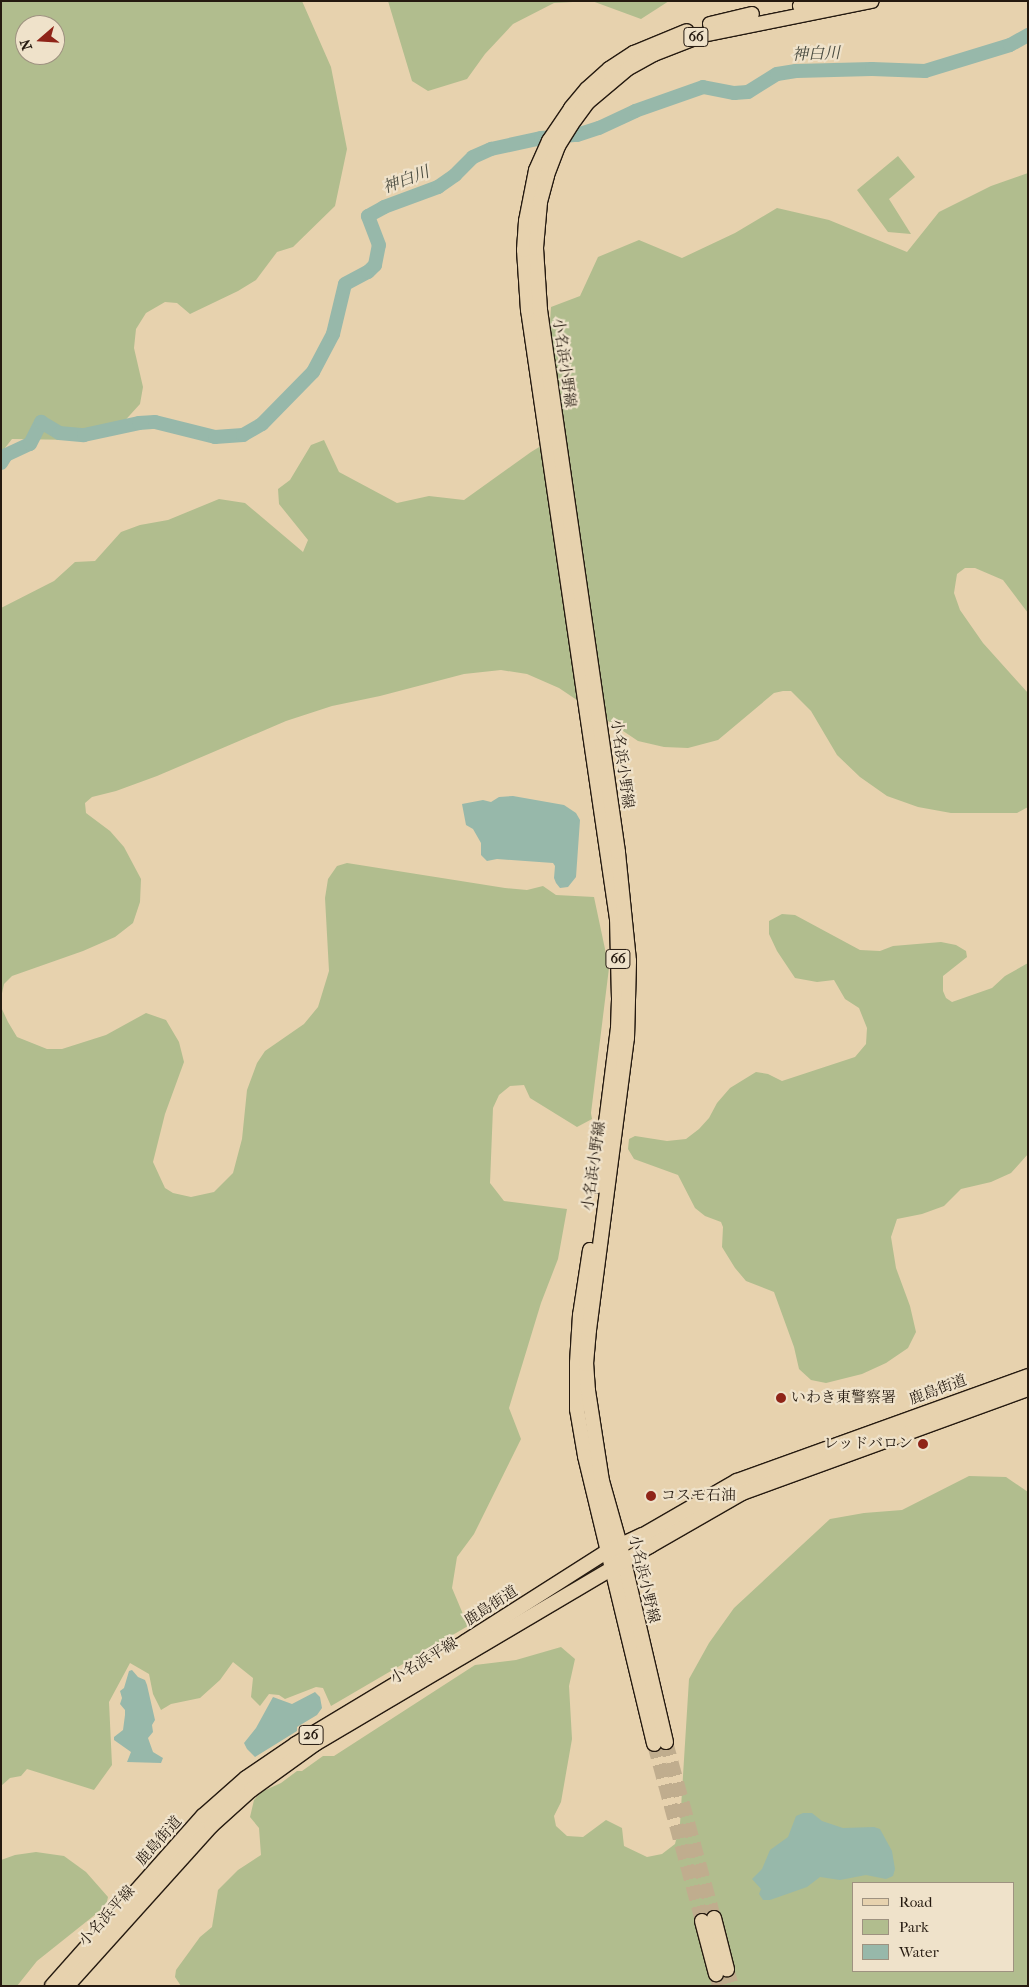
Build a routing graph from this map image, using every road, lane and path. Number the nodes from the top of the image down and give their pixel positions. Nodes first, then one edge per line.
1 (826, 1) edge
2 (872, 1) edge
3 (553, 144) junction
4 (1028, 1376) edge
5 (1028, 1389) edge
6 (614, 1548) junction
7 (617, 1565) junction
8 (660, 1743) tunnel mouth
9 (708, 1919) tunnel mouth
10 (722, 1971) tunnel mouth
11 (52, 1986) edge
12 (67, 1986) edge

1 - 3 main road, 小名浜小野線 / 66
2 - 3 main road, 小名浜小野線 / 66
3 - 6 main road, 小名浜小野線 / 66
4 - 6 main road, 鹿島街道 / 26
5 - 7 main road, 小名浜平線 / 26
6 - 7 main road, 小名浜小野線 / 66
6 - 11 main road, 鹿島街道 / 26
7 - 8 main road, 小名浜小野線 / 66
7 - 12 main road, 小名浜平線 / 26
9 - 10 main road

